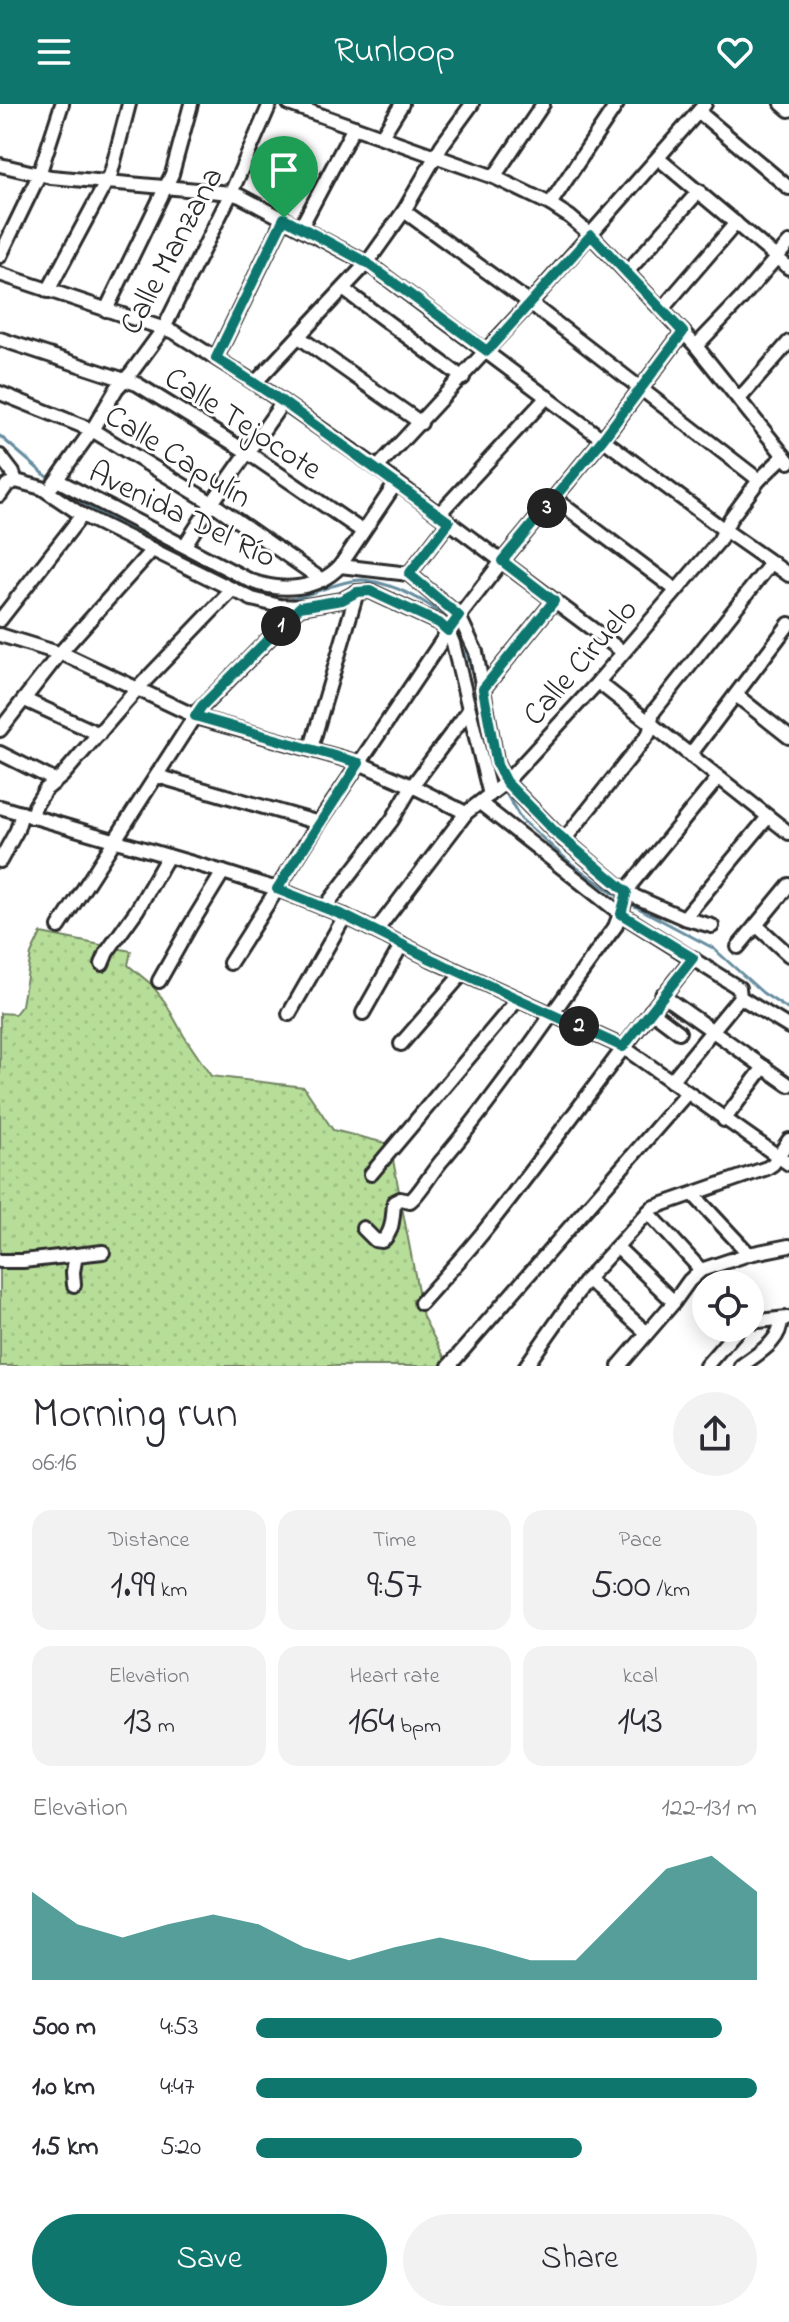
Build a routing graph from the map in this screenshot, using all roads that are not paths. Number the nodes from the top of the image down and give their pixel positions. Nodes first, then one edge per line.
1 (62, 104) edge
2 (129, 104) edge
3 (191, 104) edge
4 (270, 104) edge
5 (289, 104) edge
6 (402, 104) edge
7 (472, 104) edge
8 (543, 104) edge
9 (617, 104) edge
10 (782, 104) edge
11 (702, 108) edge
12 (323, 110) edge
13 (789, 110) edge
14 (354, 127) junction
15 (382, 136) junction
16 (437, 155) junction
17 (659, 159) junction
18 (0, 165) edge
19 (39, 175) junction
20 (494, 177) junction
21 (107, 182) junction
22 (167, 186) junction
23 (789, 188) edge
24 (699, 191) junction
25 (231, 193) junction
26 (550, 204) junction
27 (404, 211) junction
28 (284, 218) junction
29 (736, 223) junction
30 (301, 227) junction
31 (591, 235) junction
32 (789, 243) edge
33 (0, 256) edge
34 (777, 258) junction
35 (367, 263) junction
36 (789, 268) edge
37 (627, 272) junction
38 (0, 274) edge
39 (343, 289) junction
40 (48, 291) junction
41 (530, 303) junction
42 (662, 309) junction
43 (106, 310) junction
44 (164, 328) junction
45 (683, 332) junction
46 (299, 337) junction
47 (0, 339) edge
48 (789, 342) edge
49 (696, 346) junction
50 (487, 351) junction
51 (216, 358) junction
52 (463, 378) junction
53 (125, 379) junction
54 (255, 383) junction
55 (639, 389) junction
56 (0, 393) edge
57 (547, 397) junction
58 (739, 399) junction
59 (283, 402) junction
60 (421, 423) junction
61 (92, 430) junction
62 (789, 438) edge
63 (603, 439) junction
64 (247, 452) junction
65 (0, 456) edge
66 (784, 456) edge
67 (377, 468) junction
68 (759, 480) junction
69 (396, 483) junction
70 (6, 486) edge
71 (53, 486) junction
72 (555, 499) junction
73 (212, 503) junction
74 (82, 515) junction
75 (444, 518) junction
76 (726, 530) junction
77 (362, 531) junction
78 (185, 545) junction
79 (153, 549) junction
80 (502, 561) junction
81 (772, 562) junction
82 (340, 566) junction
83 (409, 574) junction
84 (789, 575) edge
85 (322, 580) junction
86 (233, 589) junction
87 (676, 590) junction
88 (357, 592) junction
89 (554, 601) junction
90 (300, 607) junction
91 (0, 620) edge
92 (453, 624) junction
93 (788, 629) edge
94 (0, 635) edge
95 (623, 652) junction
96 (60, 653) junction
97 (598, 682) junction
98 (138, 688) junction
99 (483, 689) junction
100 (736, 695) junction
101 (25, 700) junction
102 (469, 710) junction
103 (195, 716) junction
104 (652, 724) junction
105 (0, 730) edge
106 (99, 734) junction
107 (789, 737) edge
108 (311, 748) junction
109 (0, 753) edge
110 (690, 755) junction
111 (359, 763) junction
112 (157, 776) junction
113 (718, 778) junction
114 (56, 781) junction
115 (412, 786) junction
116 (496, 791) junction
117 (0, 807) edge
118 (466, 813) junction
119 (27, 815) junction
120 (768, 817) junction
121 (319, 823) junction
122 (789, 833) edge
123 (113, 840) junction
124 (564, 840) junction
125 (168, 856) junction
126 (0, 861) edge
127 (223, 872) junction
128 (789, 885) edge
129 (277, 889) junction
130 (624, 903) junction
131 (325, 907) junction
132 (345, 916) junction
133 (684, 918) junction
134 (756, 925) junction
135 (712, 926) dead end
136 (59, 927) dead end
137 (376, 931) junction
138 (402, 944) junction
139 (738, 947) dead end
140 (789, 955) edge
141 (693, 958) junction
142 (230, 963) dead end
143 (102, 964) dead end
144 (462, 974) junction
145 (159, 981) dead end
146 (662, 995) junction
147 (740, 997) junction
148 (518, 999) junction
149 (651, 1011) junction
150 (363, 1013) dead end
151 (552, 1013) junction
152 (289, 1014) dead end
153 (789, 1027) edge
154 (679, 1032) dead end
155 (713, 1032) junction
156 (401, 1044) dead end
157 (623, 1047) junction
158 (764, 1067) junction
159 (671, 1081) junction
160 (789, 1085) edge
161 (687, 1093) junction
162 (724, 1120) junction
163 (789, 1140) edge
164 (784, 1161) edge
165 (371, 1174) dead end
166 (693, 1194) junction
167 (648, 1212) junction
168 (363, 1228) dead end
169 (789, 1246) edge
170 (618, 1248) junction
171 (103, 1252) dead end
172 (749, 1254) junction
173 (76, 1255) junction
174 (0, 1261) edge
175 (701, 1270) joint
176 (692, 1278) edge
177 (587, 1279) junction
178 (74, 1285) dead end
179 (674, 1302) junction
180 (421, 1303) dead end
181 (785, 1318) edge
182 (764, 1320) edge
183 (647, 1333) junction
184 (727, 1342) edge
185 (458, 1363) edge
186 (526, 1366) edge
187 (619, 1366) edge
188 (706, 1366) edge
189 (741, 1366) edge

1 - 19 street
2 - 21 street
3 - 22 street
4 - 25 street, Calle Manzana
5 - 12 street
6 - 15 street
7 - 16 street
8 - 20 street
9 - 26 street
10 - 13 street
11 - 17 street
11 - 23 street
12 - 14 street
14 - 15 street
14 - 30 street
15 - 16 street
16 - 20 street
16 - 27 street
17 - 24 street
17 - 31 street
18 - 19 street
19 - 21 street
19 - 33 street
20 - 26 street
21 - 22 street
21 - 40 street
22 - 25 street
22 - 43 street
24 - 29 street
24 - 37 street
25 - 28 street
25 - 44 street, Calle Manzana
26 - 31 street
27 - 35 street
27 - 41 street
28 - 30 street
28 - 51 street
29 - 34 street
29 - 42 street
30 - 35 street
31 - 37 street
31 - 41 street
32 - 34 street
34 - 36 street
34 - 49 street
35 - 39 street
35 - 50 street
37 - 42 street
38 - 40 street
39 - 46 street
39 - 52 street
40 - 43 street
41 - 50 street
41 - 55 street
42 - 45 street
43 - 44 street
44 - 51 street
44 - 53 street, Calle Manzana
45 - 49 street
45 - 55 street
46 - 54 street
46 - 60 street
47 - 53 street, Calle Tejocote
48 - 58 street
49 - 58 street
50 - 52 street
50 - 57 street
51 - 54 street
52 - 60 street
53 - 61 street, Calle Manzana
53 - 64 street, Calle Tejocote
54 - 59 street
55 - 63 street
55 - 68 street
56 - 61 street, Calle Capulín
57 - 63 street
57 - 75 street
58 - 66 street
59 - 64 street
59 - 67 street
60 - 67 street
61 - 71 street, Calle Manzana
61 - 73 street, Calle Capulín
62 - 66 street, Calle Ciruelo
63 - 72 street
63 - 76 street
64 - 73 street
64 - 77 street, Calle Tejocote
65 - 70 street, Avenida Del Río
66 - 68 street, Calle Ciruelo
67 - 69 street
68 - 76 street, Calle Ciruelo
69 - 75 street
69 - 77 street, Avenida Del Río
70 - 71 street, Avenida Del Río
71 - 74 street, Avenida Del Río
71 - 78 street, Avenida Del Río
72 - 80 street
72 - 87 street
73 - 78 street
73 - 85 street, Calle Capulín
74 - 79 street, Avenida Del Río
74 - 91 street
75 - 80 street
75 - 83 street
76 - 81 street
76 - 87 street, Calle Ciruelo
77 - 82 street, Avenida Del Río
78 - 85 street, Avenida Del Río
79 - 86 street, Avenida Del Río
79 - 96 street
80 - 89 street
80 - 92 street
81 - 84 street
81 - 104 street
82 - 83 street
82 - 85 street, Avenida Del Río
83 - 92 street
86 - 90 street, Avenida Del Río
86 - 98 street
87 - 95 street, Calle Ciruelo
88 - 90 street, Avenida Del Río
88 - 92 street
88 - 108 street
89 - 95 street
89 - 99 street
90 - 103 street
92 - 99 street
92 - 102 street
92 - 111 street
93 - 100 street
94 - 96 street
95 - 97 street, Calle Ciruelo
96 - 98 street
96 - 101 street
97 - 104 street
97 - 116 street, Calle Ciruelo
98 - 103 street
98 - 106 street
99 - 116 street
100 - 107 street
100 - 110 street
101 - 105 street
101 - 106 street
102 - 115 street
102 - 116 street
103 - 108 street
103 - 112 street
104 - 110 street
104 - 124 street
106 - 114 street
108 - 111 street
109 - 114 street
110 - 113 street
111 - 115 street
111 - 121 street
112 - 121 street
112 - 123 street
113 - 120 street
113 - 130 street
114 - 119 street
115 - 118 street
115 - 131 street
116 - 118 street, Calle Ciruelo
116 - 124 street
116 - 130 street
117 - 119 street
118 - 137 street, Calle Ciruelo
119 - 123 street
119 - 126 street
120 - 122 street
120 - 133 street
121 - 129 street
123 - 125 street
123 - 136 street
124 - 130 street
125 - 127 street
125 - 143 street
127 - 129 street
127 - 145 street
128 - 134 street
129 - 131 street
129 - 142 street
130 - 133 street
130 - 141 street
130 - 151 street
131 - 132 street
132 - 137 street
132 - 152 street
133 - 135 street
134 - 139 street
134 - 140 street
137 - 138 street
138 - 144 street
138 - 150 street
141 - 146 street
141 - 147 street
144 - 148 street
144 - 156 street
146 - 149 street
146 - 155 street
147 - 153 street
147 - 155 street
148 - 151 street
148 - 165 street
149 - 154 street
149 - 157 street
151 - 157 street
151 - 168 street
155 - 158 street
155 - 159 street
157 - 159 street
157 - 180 street
158 - 160 street
158 - 162 street
159 - 161 street
161 - 162 street
161 - 185 street
162 - 164 street
163 - 164 street
164 - 166 street
166 - 167 street
166 - 172 street
167 - 170 street
167 - 175 street
169 - 172 street
170 - 177 street
170 - 179 street
171 - 173 street
172 - 175 street
173 - 174 street
173 - 178 street
176 - 179 street
177 - 183 street
177 - 186 street
179 - 183 street
181 - 182 street
181 - 189 street
183 - 187 street
184 - 188 street

